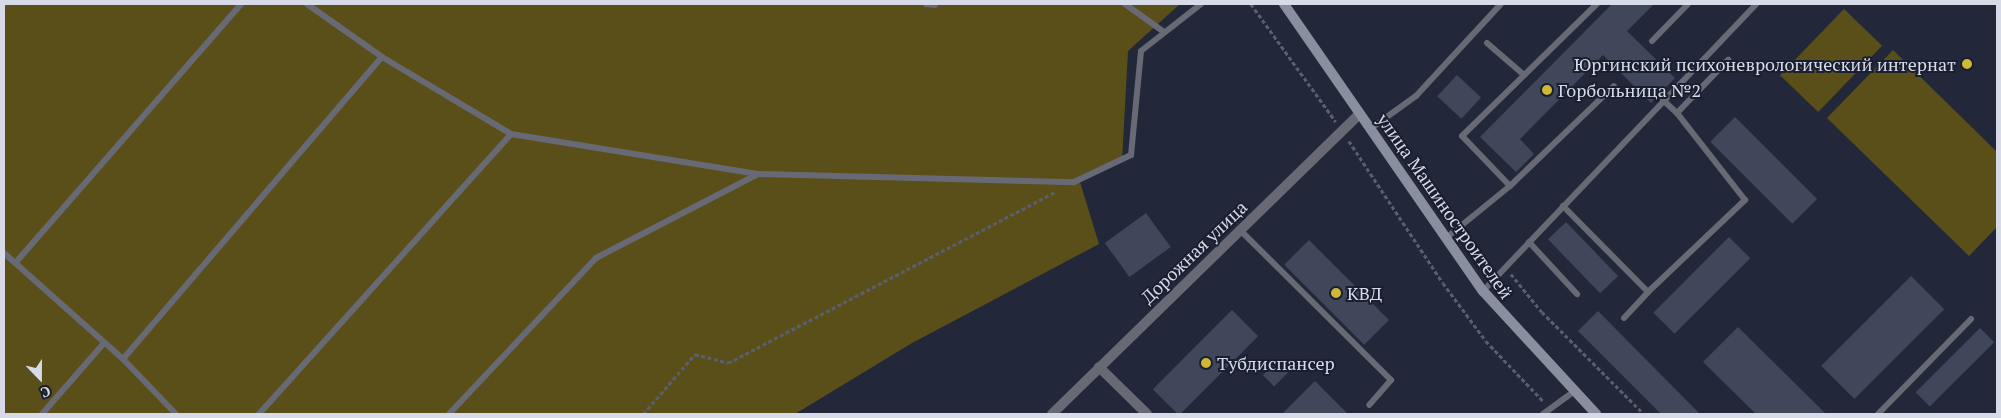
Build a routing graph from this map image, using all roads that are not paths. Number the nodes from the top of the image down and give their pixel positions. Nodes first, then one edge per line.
1 (241, 4) edge
2 (307, 4) edge
3 (926, 4) edge
4 (1126, 4) edge
5 (1200, 4) edge
6 (1284, 4) edge
7 (1501, 4) edge
8 (1597, 4) edge
9 (1688, 4) edge
10 (1756, 4) edge
11 (935, 5) dead end
12 (1164, 32) junction
13 (1652, 41) dead end
14 (1487, 43) dead end
15 (382, 57) junction
16 (1728, 60) dead end
17 (1524, 75) junction
18 (1614, 86) dead end
19 (1663, 100) junction
20 (1677, 113) junction
21 (1359, 114) junction
22 (1370, 129) junction
23 (511, 134) junction
24 (758, 174) junction
25 (1510, 186) junction
26 (1563, 206) junction
27 (1240, 230) junction
28 (1446, 238) junction
29 (1529, 242) junction
30 (4, 253) edge
31 (17, 261) junction
32 (1484, 291) junction
33 (1648, 292) junction
34 (1577, 294) dead end
35 (1624, 318) dead end
36 (1971, 319) dead end
37 (103, 344) junction
38 (123, 358) junction
39 (1099, 366) junction
40 (1573, 392) junction
41 (1368, 405) dead end
42 (42, 414) edge
43 (176, 414) edge
44 (259, 414) edge
45 (449, 414) edge
46 (1052, 414) edge
47 (1147, 414) edge
48 (1543, 414) edge
49 (1596, 414) edge
50 (1878, 414) edge

1 - 31 lane
2 - 15 lane
3 - 11 lane
4 - 12 lane
5 - 12 lane
6 - 21 street, улица Машиностроителей
7 - 22 lane
8 - 17 lane
9 - 13 lane
10 - 19 lane
12 - 24 lane
14 - 17 lane
15 - 23 lane
15 - 38 lane
16 - 20 lane
17 - 25 lane
18 - 25 lane
19 - 20 lane
19 - 26 lane
20 - 33 lane
21 - 22 street, улица Машиностроителей
21 - 27 street, Дорожная улица
22 - 28 street, улица Машиностроителей
23 - 24 lane
23 - 44 lane
24 - 45 lane
25 - 28 lane
26 - 29 lane
26 - 33 lane
27 - 39 street, Дорожная улица
27 - 41 lane
28 - 32 street, улица Машиностроителей
29 - 32 lane
29 - 34 lane
30 - 31 lane
31 - 37 lane
32 - 40 street, улица Машиностроителей
33 - 35 lane
36 - 50 lane
37 - 38 lane
37 - 42 lane
38 - 43 lane
39 - 46 street, Дорожная улица
39 - 47 street
40 - 48 lane
40 - 49 street, улица Машиностроителей

